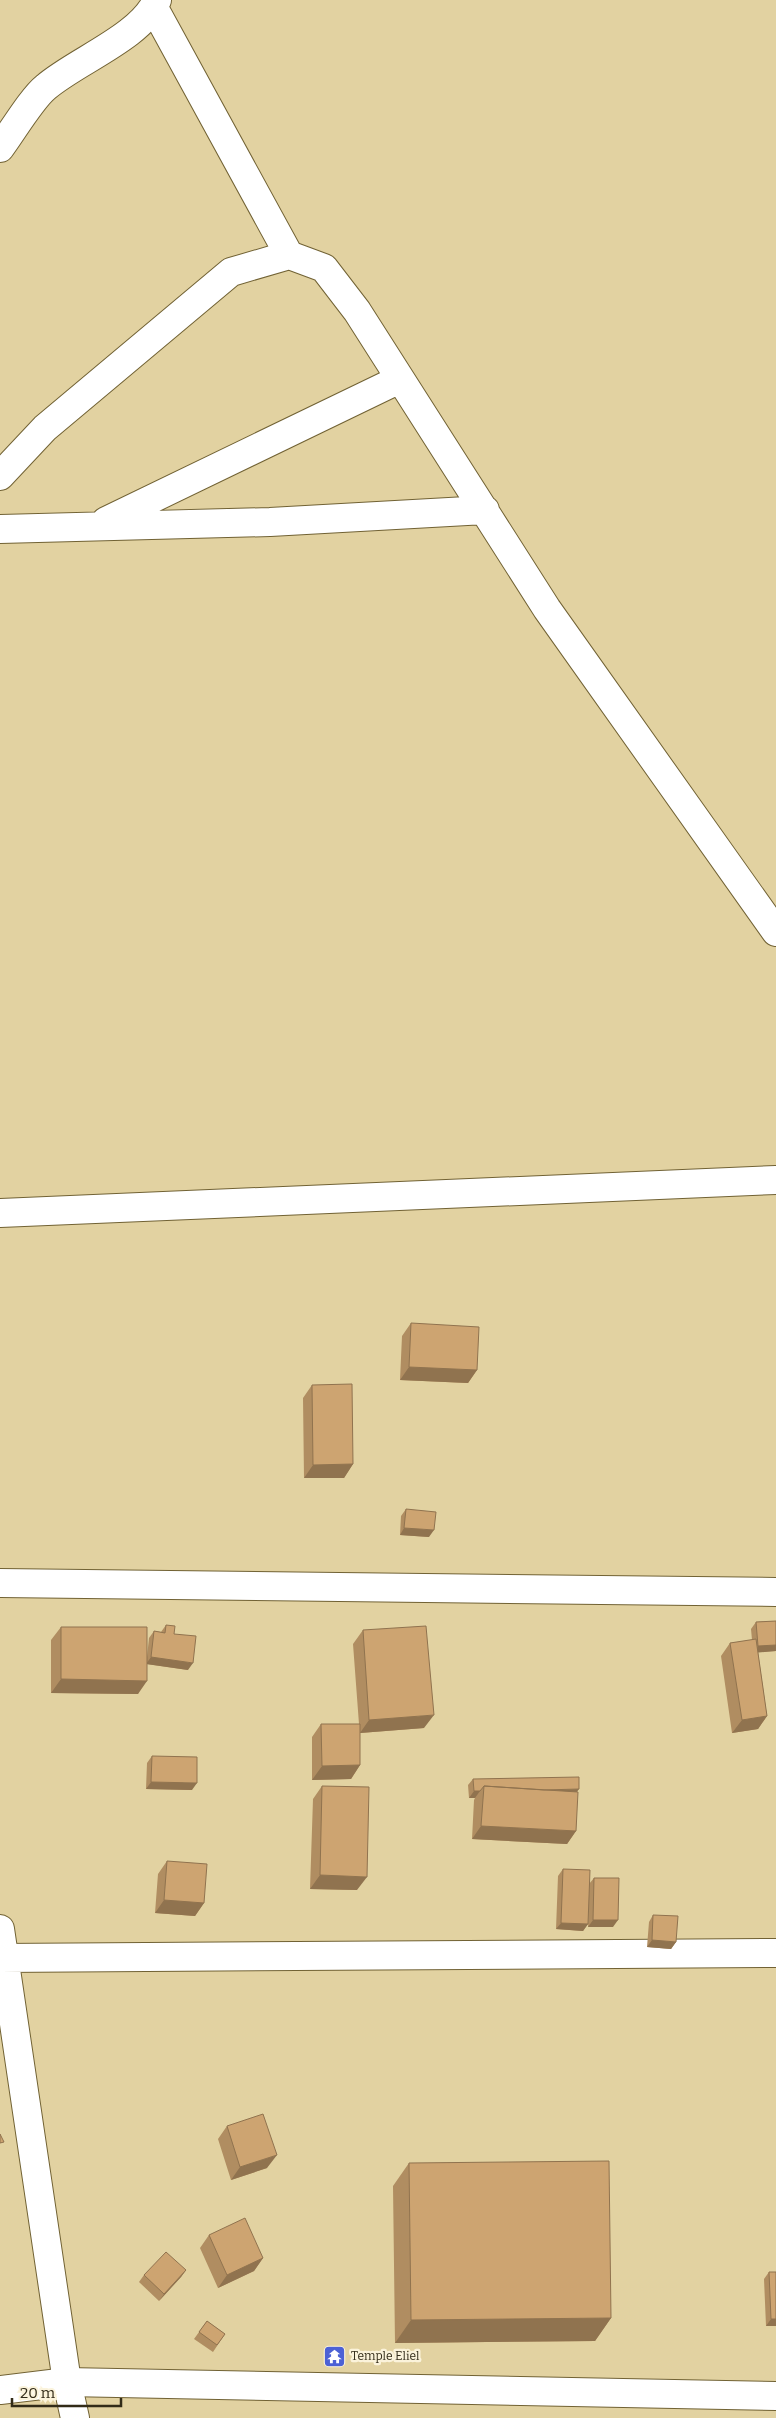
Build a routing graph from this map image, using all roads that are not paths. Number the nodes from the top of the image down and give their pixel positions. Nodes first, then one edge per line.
1 (156, 4) edge
2 (0, 148) edge
3 (289, 255) junction
4 (400, 379) junction
5 (0, 476) edge
6 (486, 510) junction
7 (98, 525) junction
8 (0, 529) edge
9 (776, 932) edge
10 (776, 1180) edge
11 (0, 1213) edge
12 (0, 1583) edge
13 (776, 1592) edge
14 (0, 1929) edge
15 (776, 1954) edge
16 (2, 1957) edge
17 (66, 2382) junction
18 (0, 2390) edge
19 (776, 2396) edge
20 (75, 2418) edge

1 - 2 street
1 - 3 street
3 - 4 street
3 - 5 street
4 - 6 street
4 - 7 street
6 - 7 street
6 - 9 street
7 - 8 street
10 - 11 street
12 - 13 street
14 - 16 street
15 - 16 street
16 - 17 street
17 - 18 street
17 - 19 street
17 - 20 street

